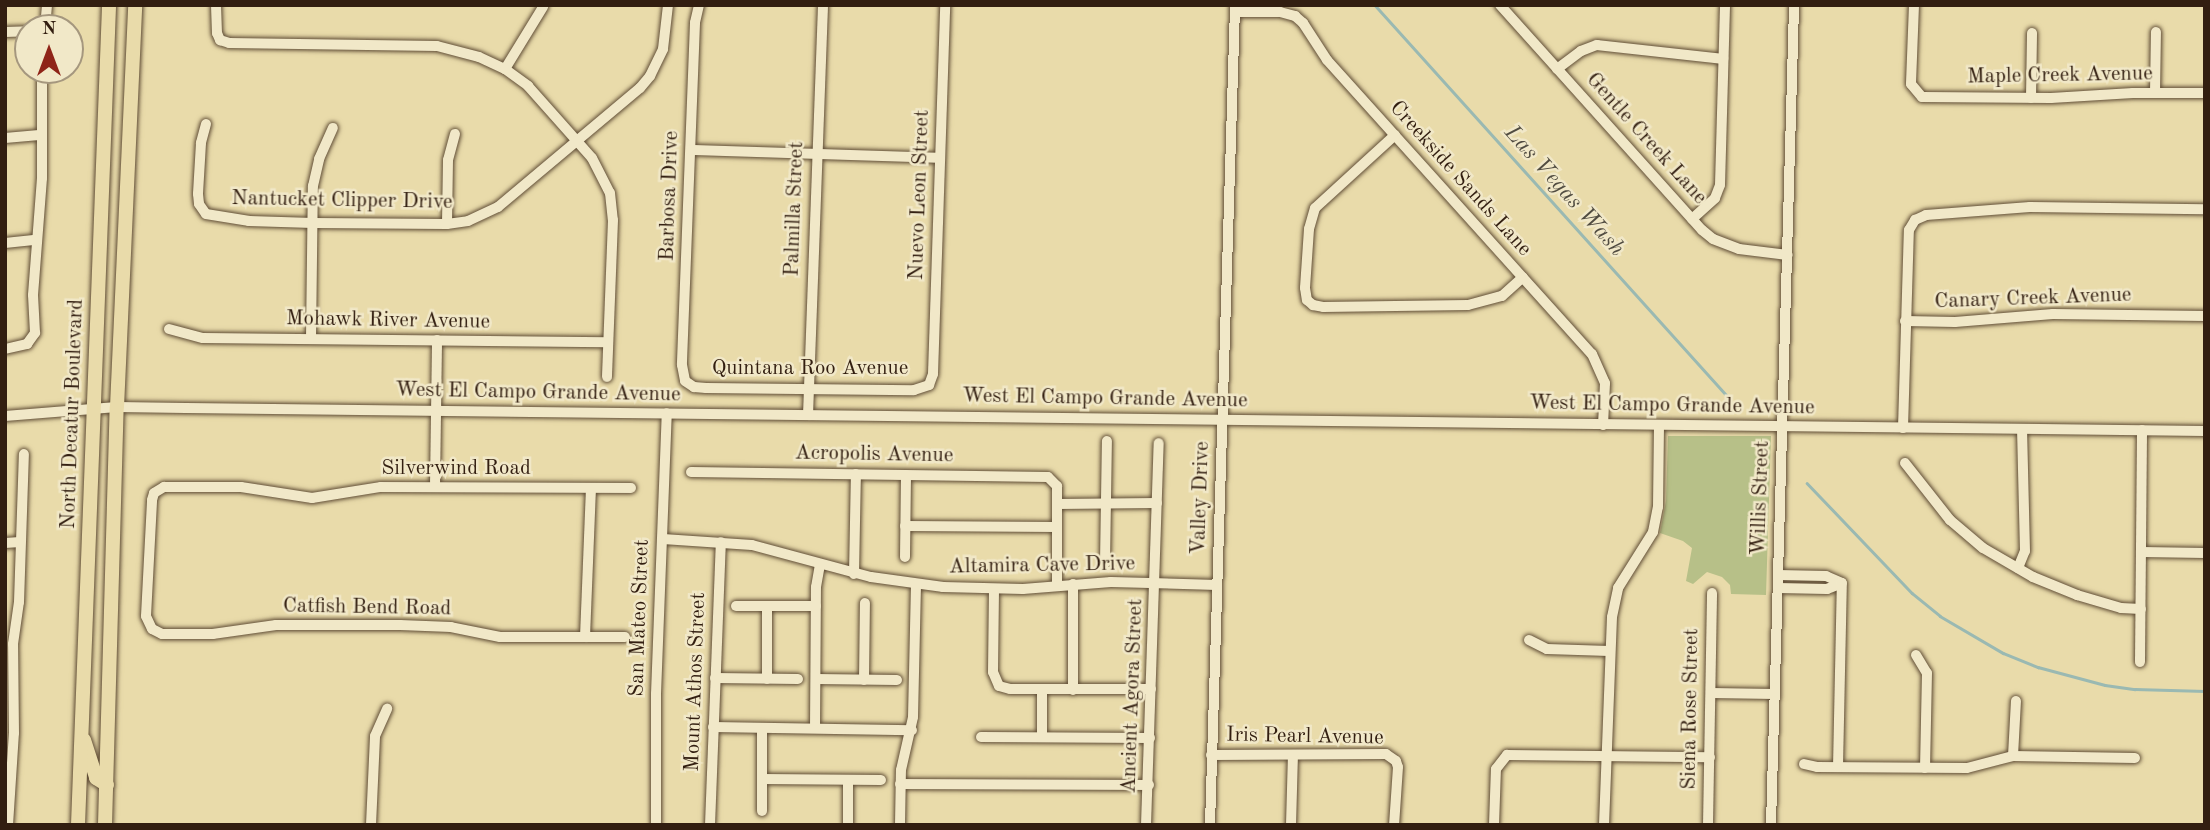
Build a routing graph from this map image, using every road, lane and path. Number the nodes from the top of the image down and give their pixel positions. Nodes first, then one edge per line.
1 (109, 5) edge
2 (135, 5) edge
3 (216, 5) edge
4 (667, 5) edge
5 (699, 5) edge
6 (823, 5) edge
7 (945, 5) edge
8 (1500, 5) edge
9 (1725, 5) edge
10 (1794, 5) edge
11 (1914, 5) edge
12 (543, 7) dead end
13 (1235, 8) edge
14 (2156, 32) dead end
15 (2032, 33) dead end
16 (1723, 59) junction
17 (505, 69) junction
18 (1557, 69) junction
19 (42, 84) edge
20 (2155, 93) junction
21 (2205, 93) edge
22 (2031, 98) junction
23 (206, 124) dead end
24 (332, 128) dead end
25 (455, 134) dead end
26 (41, 135) junction
27 (1395, 135) junction
28 (5, 138) edge
29 (577, 142) junction
30 (691, 150) junction
31 (817, 154) junction
32 (940, 158) junction
33 (2205, 209) edge
34 (1692, 219) junction
35 (313, 223) junction
36 (447, 224) junction
37 (36, 240) junction
38 (5, 243) edge
39 (1788, 255) junction
40 (1523, 277) junction
41 (2205, 316) edge
42 (1905, 321) junction
43 (169, 329) dead end
44 (311, 340) junction
45 (437, 340) junction
46 (608, 342) junction
47 (5, 349) edge
48 (607, 377) dead end
49 (690, 385) joint
50 (929, 385) joint
51 (808, 388) junction
52 (117, 407) junction
53 (94, 409) junction
54 (436, 411) junction
55 (667, 413) junction
56 (808, 415) junction
57 (5, 416) edge
58 (1222, 419) junction
59 (1603, 425) junction
60 (1659, 426) junction
61 (1782, 426) junction
62 (1903, 428) junction
63 (2022, 429) junction
64 (2142, 430) junction
65 (2205, 431) edge
66 (1107, 441) dead end
67 (1159, 443) dead end
68 (24, 454) dead end
69 (1905, 463) dead end
70 (691, 472) dead end
71 (856, 474) junction
72 (906, 475) junction
73 (435, 486) junction
74 (591, 488) junction
75 (631, 488) dead end
76 (1106, 503) junction
77 (1157, 503) junction
78 (1057, 504) junction
79 (905, 526) junction
80 (1057, 527) junction
81 (663, 539) junction
82 (20, 542) junction
83 (721, 542) junction
84 (5, 543) edge
85 (2142, 552) junction
86 (2205, 553) edge
87 (905, 557) dead end
88 (1105, 563) dead end
89 (820, 564) junction
90 (2018, 568) junction
91 (854, 574) junction
92 (1778, 575) junction
93 (1156, 583) junction
94 (1842, 583) junction
95 (1073, 584) junction
96 (916, 585) junction
97 (1217, 585) junction
98 (1057, 586) junction
99 (1777, 588) junction
100 (994, 590) junction
101 (1712, 593) dead end
102 (865, 603) dead end
103 (736, 606) dead end
104 (767, 606) junction
105 (816, 606) junction
106 (2141, 609) junction
107 (152, 629) joint
108 (585, 637) junction
109 (625, 637) dead end
110 (1529, 640) dead end
111 (1609, 651) junction
112 (1916, 655) dead end
113 (9, 661) edge
114 (2140, 662) dead end
115 (715, 678) junction
116 (767, 679) junction
117 (798, 679) dead end
118 (816, 679) junction
119 (864, 680) junction
120 (897, 680) dead end
121 (1042, 689) junction
122 (1073, 690) junction
123 (1151, 690) junction
124 (1711, 693) junction
125 (1775, 694) junction
126 (83, 695) junction
127 (108, 695) junction
128 (2016, 701) dead end
129 (387, 709) dead end
130 (713, 727) junction
131 (762, 728) junction
132 (815, 728) junction
133 (912, 730) junction
134 (82, 732) junction
135 (981, 737) dead end
136 (1042, 737) junction
137 (1150, 738) junction
138 (1212, 755) junction
139 (1293, 755) junction
140 (1606, 755) junction
141 (2013, 756) junction
142 (1710, 757) junction
143 (2135, 758) dead end
144 (1804, 764) dead end
145 (1838, 767) junction
146 (1925, 768) junction
147 (8, 778) edge
148 (762, 779) junction
149 (848, 780) junction
150 (881, 780) dead end
151 (901, 784) junction
152 (107, 785) junction
153 (1149, 785) junction
154 (762, 811) dead end
155 (8, 825) edge
156 (78, 825) edge
157 (105, 825) edge
158 (371, 825) edge
159 (656, 825) edge
160 (710, 825) edge
161 (848, 825) edge
162 (901, 825) edge
163 (1146, 825) edge
164 (1210, 825) edge
165 (1290, 825) edge
166 (1394, 825) edge
167 (1494, 825) edge
168 (1604, 825) edge
169 (1708, 825) edge
170 (1771, 825) edge

1 - 53 main road, North Decatur Boulevard
2 - 52 main road, North Decatur Boulevard
3 - 17 street
4 - 29 street, Nantucket Clipper Drive
5 - 30 street, Barbosa Drive
6 - 31 street, Palmilla Street
7 - 32 street, Nuevo Leon Street
8 - 18 street, Gentle Creek Lane
9 - 16 street
10 - 39 street, Willis Street
11 - 22 street, Maple Creek Avenue
12 - 17 street
13 - 27 street, Creekside Sands Lane
13 - 58 street, Valley Drive
14 - 20 street
15 - 22 street
16 - 18 street
16 - 34 street
17 - 29 street
18 - 34 street, Gentle Creek Lane
19 - 26 street
20 - 21 street, Maple Creek Avenue
20 - 22 street, Maple Creek Avenue
23 - 35 street, Nantucket Clipper Drive
24 - 35 street
25 - 36 street
26 - 28 street
26 - 37 street
27 - 40 street, Creekside Sands Lane
27 - 40 street
29 - 36 street, Nantucket Clipper Drive
29 - 46 street
30 - 31 street
30 - 49 street, Barbosa Drive
31 - 32 street
31 - 51 street, Palmilla Street
32 - 50 street, Nuevo Leon Street
33 - 42 street
34 - 39 street, Gentle Creek Lane
35 - 36 street, Nantucket Clipper Drive
35 - 44 street
37 - 38 street
37 - 47 street
39 - 61 street, Willis Street
40 - 59 street, Creekside Sands Lane
41 - 42 street, Canary Creek Avenue
42 - 62 street
43 - 44 street, Mohawk River Avenue
44 - 45 street, Mohawk River Avenue
45 - 46 street, Mohawk River Avenue
45 - 54 street
46 - 48 street
49 - 51 street, Quintana Roo Avenue
50 - 51 street, Quintana Roo Avenue
51 - 56 street, Palmilla Street
52 - 53 street, West El Campo Grande Avenue
52 - 54 street, West El Campo Grande Avenue
52 - 127 main road, North Decatur Boulevard
53 - 57 street, West El Campo Grande Avenue
53 - 126 main road, North Decatur Boulevard
54 - 55 street, West El Campo Grande Avenue
54 - 73 street
55 - 56 street, West El Campo Grande Avenue
55 - 81 street, San Mateo Street
56 - 58 street, West El Campo Grande Avenue
58 - 59 street, West El Campo Grande Avenue
58 - 97 street, Valley Drive
59 - 60 street, West El Campo Grande Avenue
60 - 61 street, West El Campo Grande Avenue
60 - 111 street
61 - 62 street, West El Campo Grande Avenue
61 - 92 street, Willis Street
62 - 63 street, West El Campo Grande Avenue
63 - 64 street, West El Campo Grande Avenue
63 - 90 street
64 - 65 street, West El Campo Grande Avenue
64 - 85 street
66 - 76 street
67 - 77 street, Ancient Agora Street
68 - 82 street
69 - 90 street
70 - 71 street, Acropolis Avenue
71 - 72 street, Acropolis Avenue
71 - 91 street
72 - 78 street, Acropolis Avenue
72 - 79 street
73 - 74 street, Silverwind Road
73 - 107 street, Silverwind Road
74 - 75 street, Silverwind Road
74 - 108 street
76 - 77 street
76 - 78 street
76 - 88 street
77 - 93 street, Ancient Agora Street
78 - 80 street
79 - 80 street
79 - 87 street
80 - 98 street
81 - 83 street, Altamira Cave Drive
81 - 159 street, San Mateo Street
82 - 84 street
82 - 113 street
83 - 89 street, Altamira Cave Drive
83 - 115 street, Mount Athos Street
85 - 86 street
85 - 106 street
89 - 91 street, Altamira Cave Drive
89 - 105 street
90 - 106 street
91 - 96 street, Altamira Cave Drive
92 - 94 street
92 - 99 street, Willis Street
93 - 95 street, Altamira Cave Drive
93 - 97 street, Altamira Cave Drive
93 - 123 street, Ancient Agora Street
94 - 99 street
94 - 145 street
95 - 98 street, Altamira Cave Drive
95 - 122 street
96 - 100 street, Altamira Cave Drive
96 - 133 street
97 - 138 street, Valley Drive
98 - 100 street, Altamira Cave Drive
99 - 125 street, Willis Street
100 - 121 street
101 - 124 street, Siena Rose Street
102 - 119 street
103 - 104 street
104 - 105 street
104 - 116 street
105 - 118 street
106 - 114 street
107 - 108 street, Catfish Bend Road
108 - 109 street, Catfish Bend Road
110 - 111 street
111 - 140 street
112 - 146 street
113 - 147 street
115 - 116 street
115 - 130 street, Mount Athos Street
116 - 117 street
118 - 119 street
118 - 132 street
119 - 120 street
121 - 122 street
121 - 136 street
122 - 123 street
123 - 137 street, Ancient Agora Street
124 - 125 street
124 - 142 street, Siena Rose Street
125 - 170 street, Willis Street
126 - 127 main road
126 - 134 main road, North Decatur Boulevard
127 - 152 main road, North Decatur Boulevard
128 - 141 street
129 - 158 street
130 - 131 street
130 - 160 street, Mount Athos Street
131 - 132 street
131 - 148 street
132 - 133 street
133 - 151 street
134 - 152 main road
134 - 156 main road, North Decatur Boulevard
135 - 136 street
136 - 137 street
137 - 153 street, Ancient Agora Street
138 - 139 street, Iris Pearl Avenue
138 - 164 street, Valley Drive
139 - 165 street
139 - 166 street, Iris Pearl Avenue
140 - 142 street
140 - 167 street
140 - 168 street
141 - 143 street
141 - 146 street
142 - 169 street, Siena Rose Street
144 - 145 street
145 - 146 street
147 - 155 street
148 - 149 street
148 - 154 street
149 - 150 street
149 - 161 street
151 - 153 street
151 - 162 street
152 - 157 main road, North Decatur Boulevard
153 - 163 street, Ancient Agora Street

